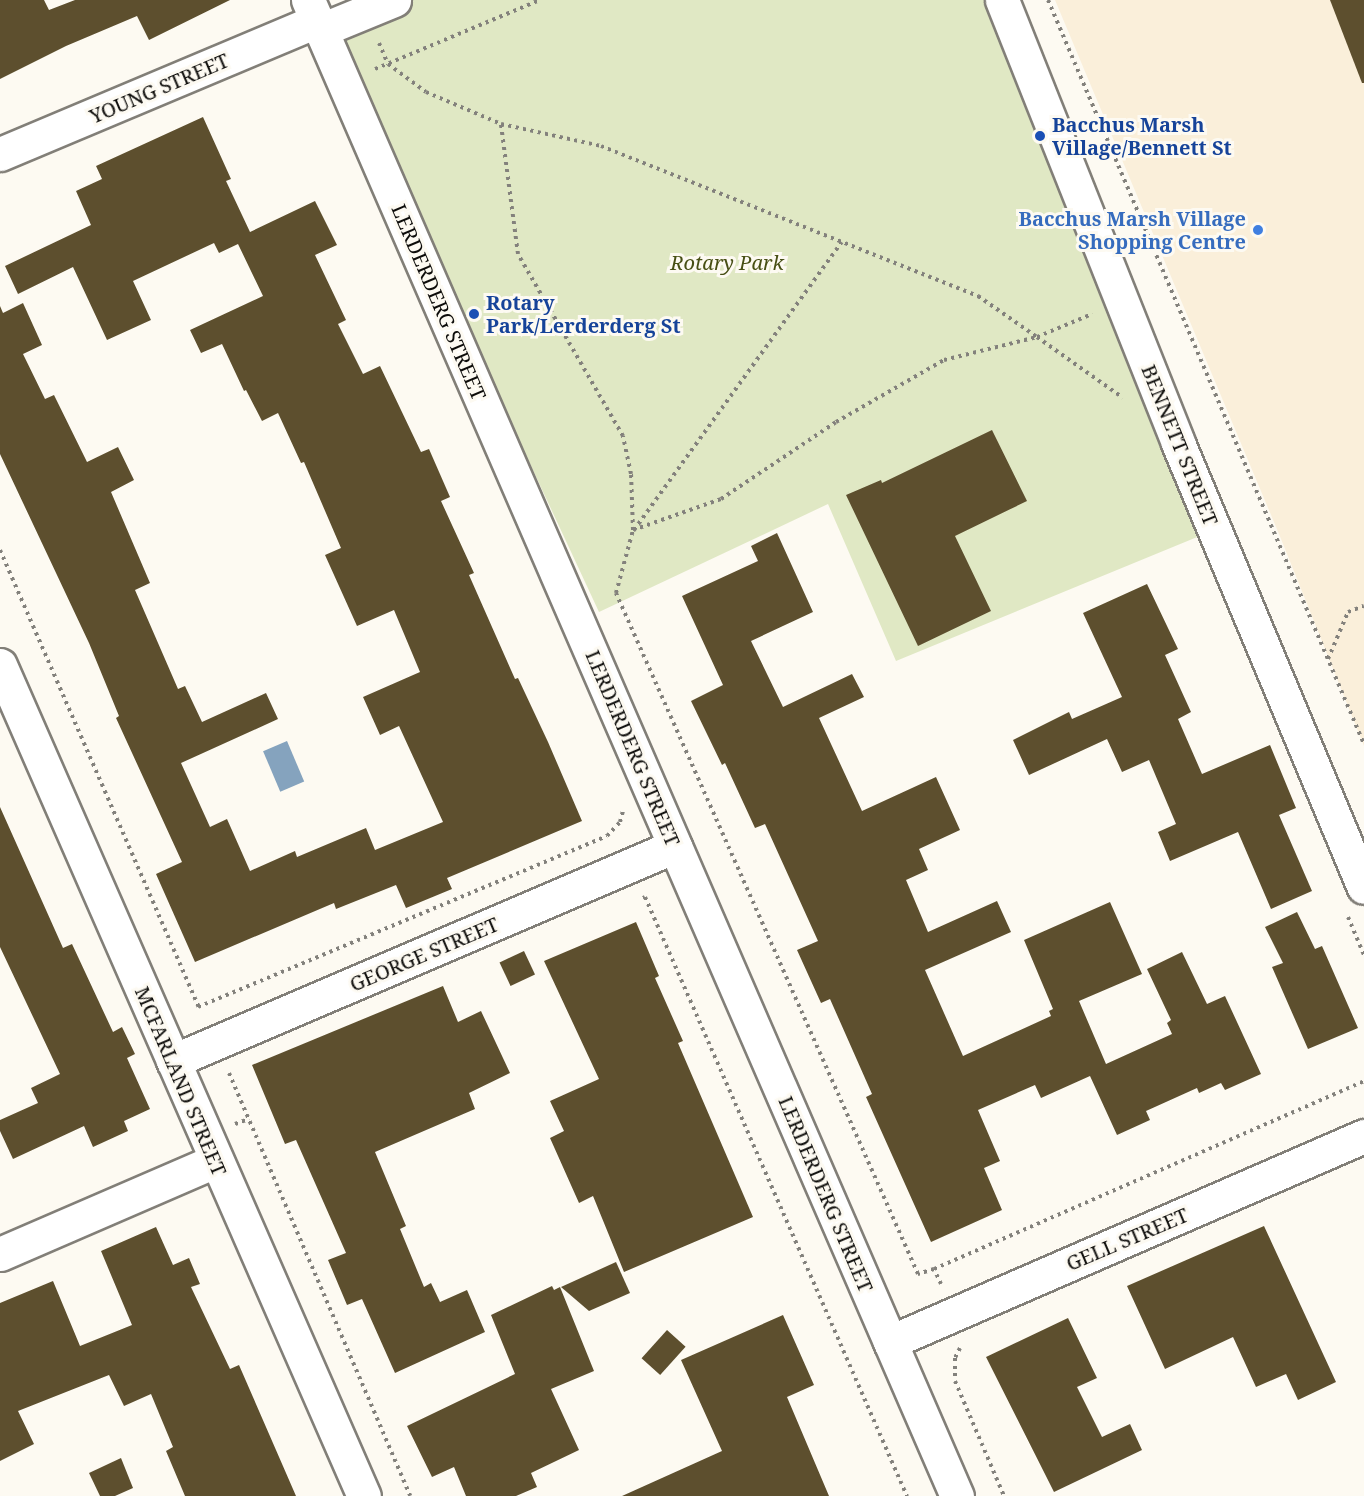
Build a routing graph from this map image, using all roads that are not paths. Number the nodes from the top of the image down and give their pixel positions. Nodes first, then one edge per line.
1 (394, 0) edge
2 (1002, 0) edge
3 (315, 17) edge
4 (0, 154) edge
5 (0, 665) edge
6 (675, 846) junction
7 (1364, 887) edge
8 (173, 1061) junction
9 (1364, 1136) edge
10 (215, 1161) junction
11 (0, 1254) edge
12 (890, 1342) junction
13 (364, 1496) edge
14 (957, 1496) edge

1 - 3 street, YOUNG STREET
2 - 7 street, BENNETT STREET
3 - 4 street, YOUNG STREET
3 - 6 street, LERDERDERG STREET
5 - 8 street, MCFARLAND STREET
6 - 8 street, GEORGE STREET
6 - 12 street, LERDERDERG STREET
8 - 10 street, MCFARLAND STREET
9 - 12 street, GELL STREET
10 - 11 street
10 - 13 street, MCFARLAND STREET
12 - 14 street, LERDERDERG STREET

